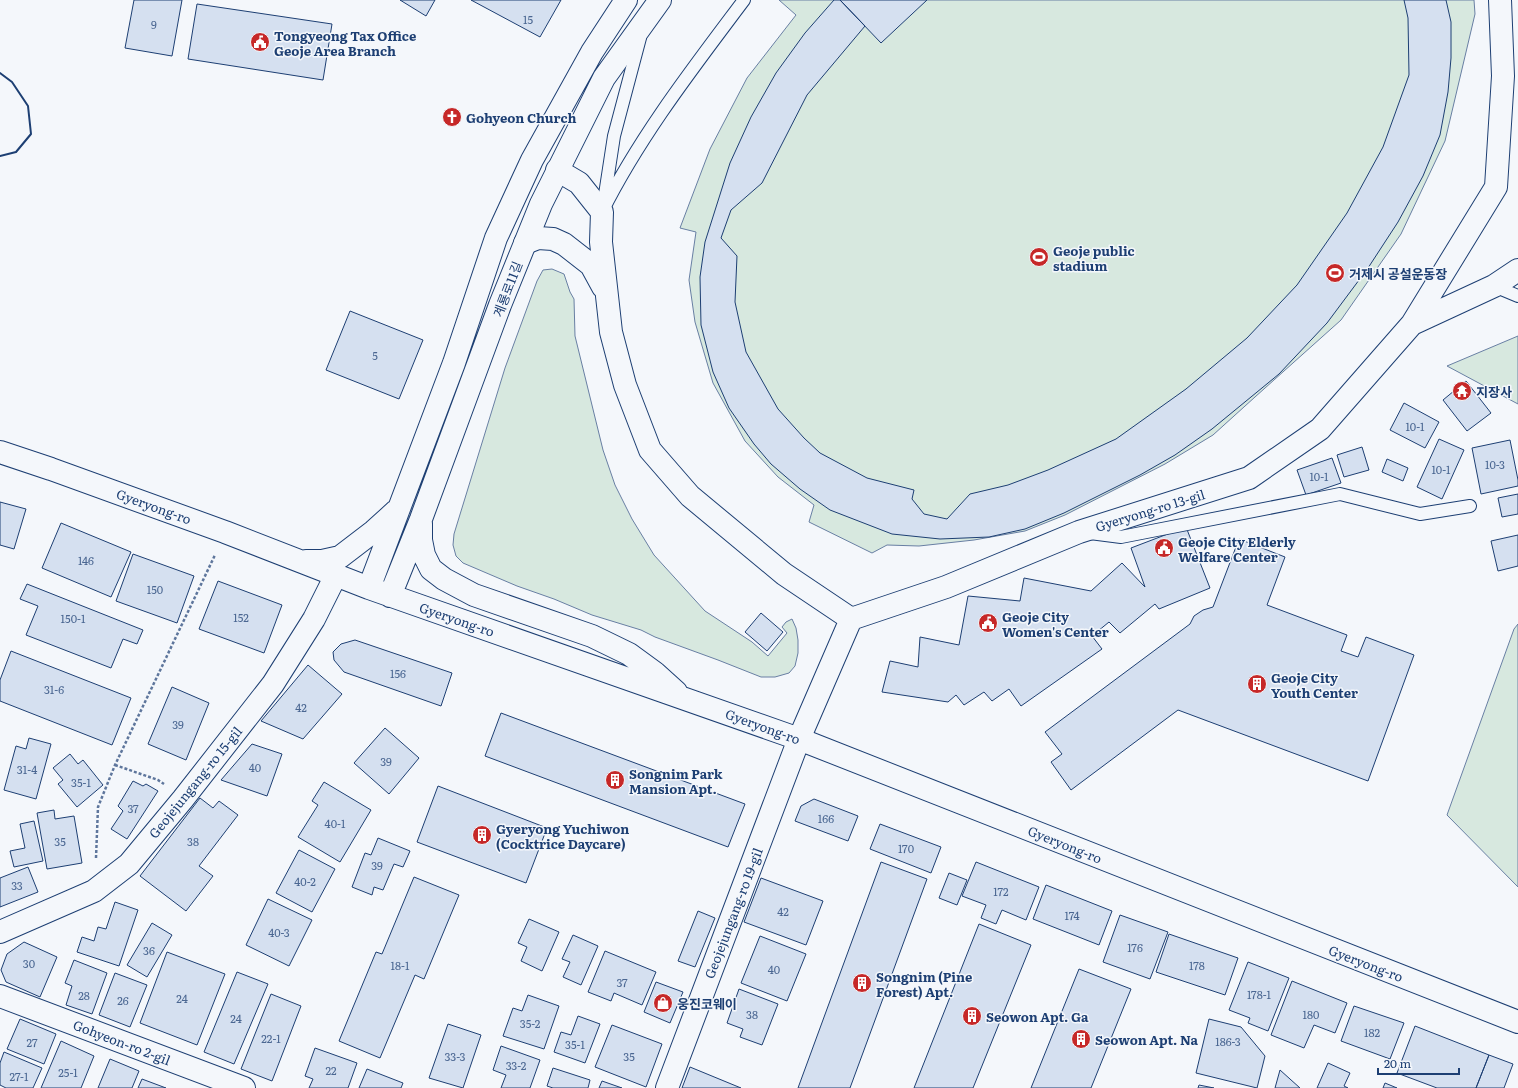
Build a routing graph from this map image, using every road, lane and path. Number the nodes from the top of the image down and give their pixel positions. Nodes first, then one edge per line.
1 (626, 0) edge
2 (660, 0) edge
3 (744, 0) edge
4 (1500, 0) edge
5 (646, 18) junction
6 (557, 170) junction
7 (602, 212) junction
8 (525, 243) junction
9 (1518, 270) edge
10 (1494, 286) junction
11 (607, 294) junction
12 (1518, 296) edge
13 (1412, 324) junction
14 (0, 452) edge
15 (1470, 506) dead end
16 (400, 507) junction
17 (421, 519) junction
18 (225, 532) junction
19 (1079, 532) junction
20 (297, 560) junction
21 (336, 575) junction
22 (369, 588) junction
23 (390, 596) junction
24 (851, 619) junction
25 (683, 698) junction
26 (799, 739) junction
27 (115, 765) junction
28 (183, 799) junction
29 (94, 890) junction
30 (0, 932) edge
31 (0, 996) edge
32 (1518, 1022) edge
33 (195, 1079) edge
34 (244, 1088) edge
35 (667, 1088) edge

1 - 16 street, 계룡로11길
2 - 5 street, 계룡로11길
3 - 7 lane
4 - 13 street
5 - 6 street, 계룡로11길
5 - 7 lane
6 - 7 street
6 - 8 street, 계룡로11길
7 - 11 street
8 - 11 street
8 - 17 street, 계룡로11길
9 - 10 street, Gyeryong-ro 13-gil
10 - 12 lane
10 - 13 street, Gyeryong-ro 13-gil
11 - 24 street
13 - 19 street, Gyeryong-ro 13-gil
14 - 18 street, Gyeryong-ro
15 - 19 lane
16 - 20 street
16 - 22 street, 계룡로11길
17 - 23 street, 계룡로11길
17 - 25 street
18 - 20 street, Gyeryong-ro
18 - 27 path
19 - 24 street, Gyeryong-ro 13-gil
20 - 21 street, Gyeryong-ro
21 - 22 street, Gyeryong-ro
21 - 28 street, Geojejungang-ro 15-gil
22 - 23 street, Gyeryong-ro
23 - 25 street, Gyeryong-ro
24 - 26 street
25 - 26 street, Gyeryong-ro
26 - 32 street, Gyeryong-ro
26 - 35 street, Geojejungang-ro 19-gil
27 - 28 path
27 - 29 path
28 - 29 street, Geojejungang-ro 15-gil
29 - 30 street, Geojejungang-ro 15-gil
31 - 33 street, Gohyeon-ro 2-gil
33 - 34 street, Gohyeon-ro 2-gil

